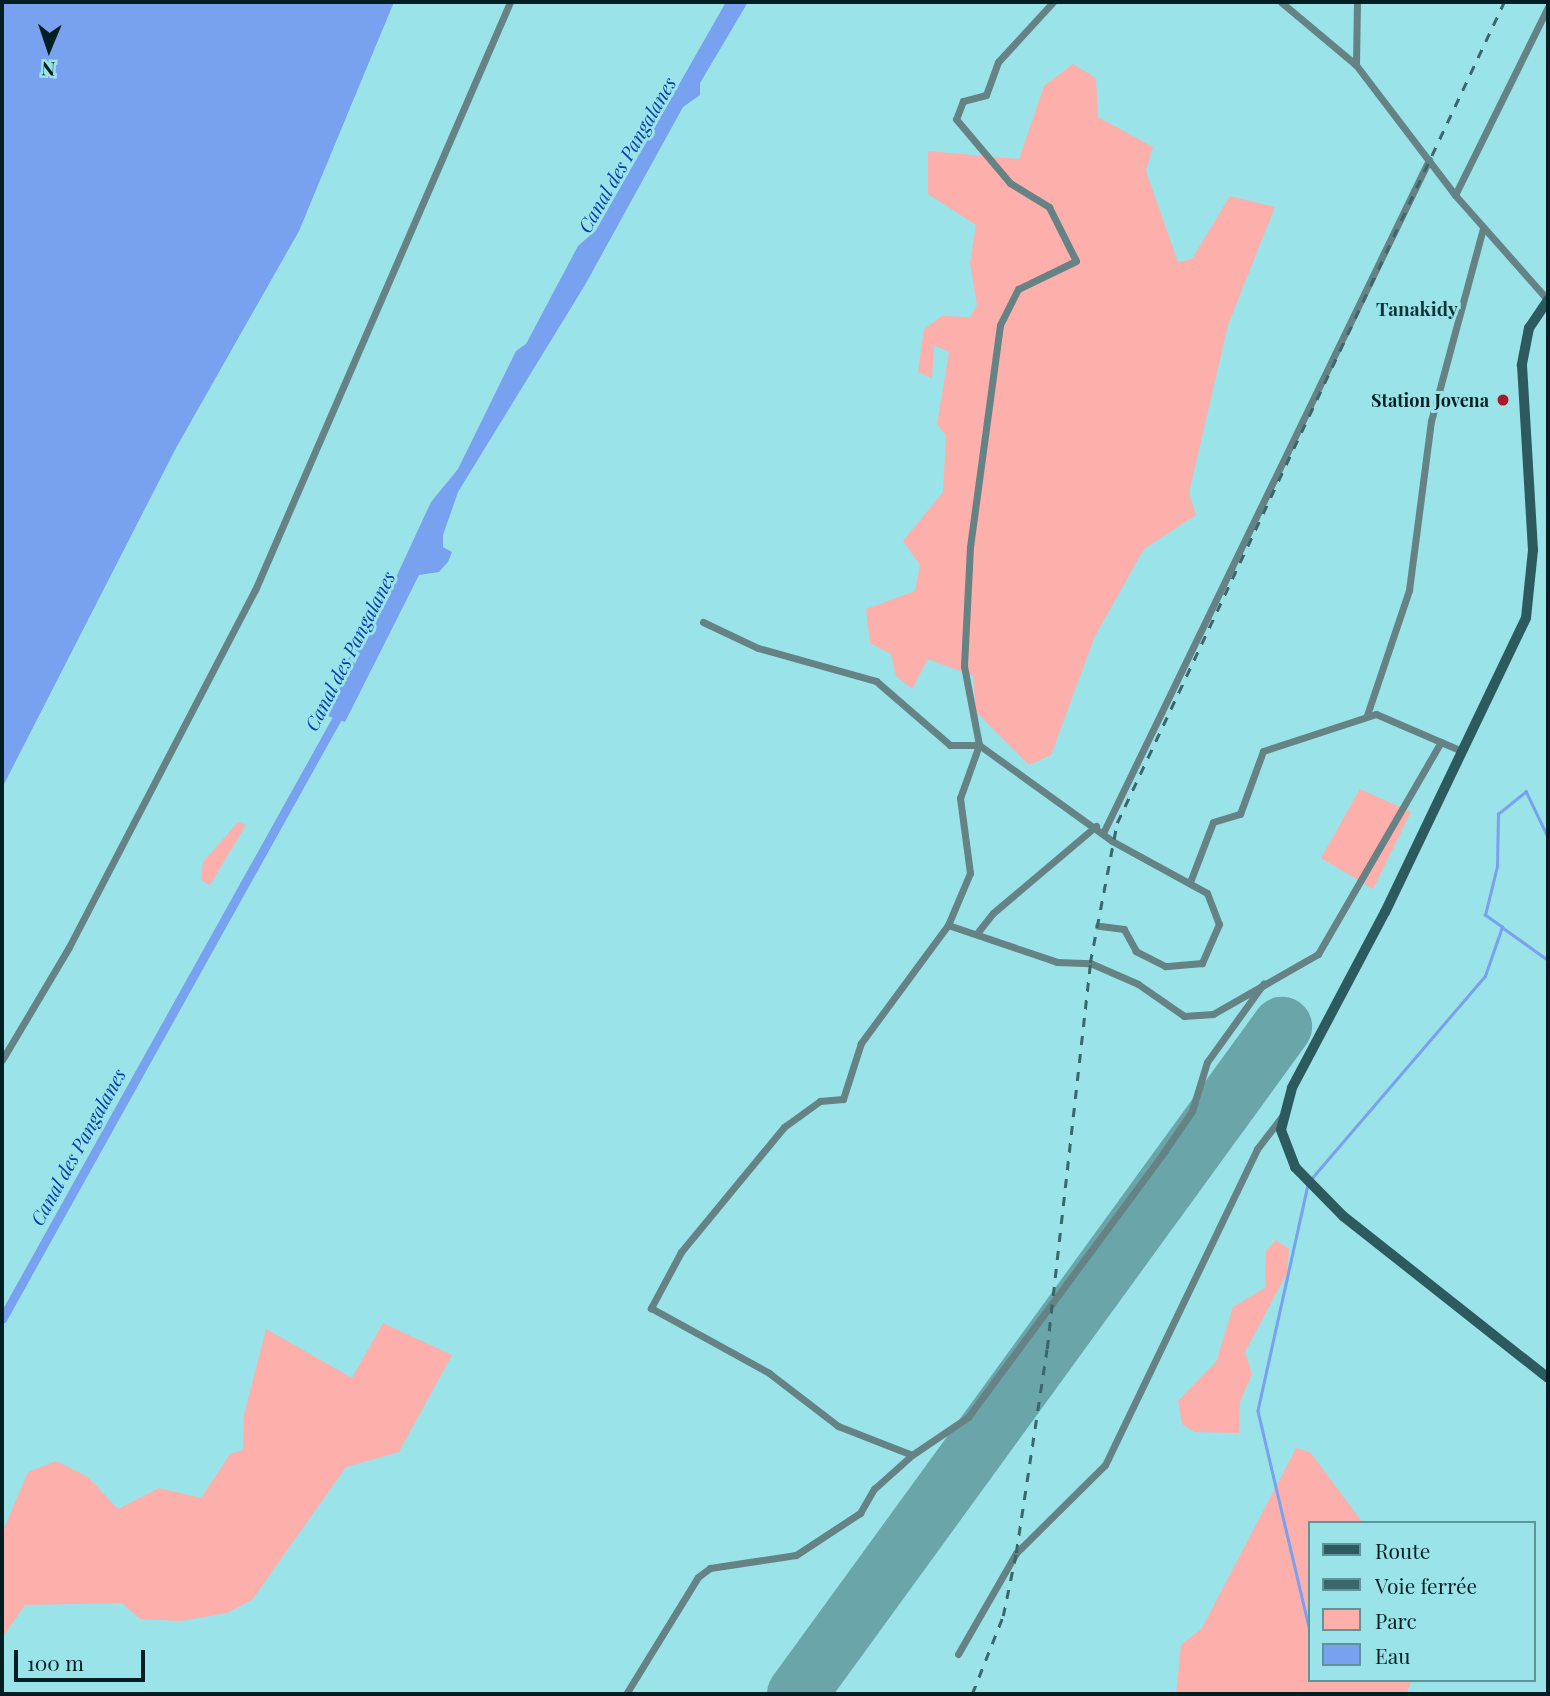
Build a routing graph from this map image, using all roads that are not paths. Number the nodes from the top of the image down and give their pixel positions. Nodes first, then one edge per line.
1 (510, 2) edge
2 (1053, 2) edge
3 (1281, 2) edge
4 (1357, 2) edge
5 (1548, 7) edge
6 (1356, 65) junction
7 (1429, 160) junction
8 (1455, 195) junction
9 (1483, 228) junction
10 (1548, 300) edge
11 (703, 622) dead end
12 (1367, 715) junction
13 (1441, 742) junction
14 (979, 745) junction
15 (1462, 751) junction
16 (1096, 826) junction
17 (1104, 831) junction
18 (1190, 882) junction
19 (948, 925) junction
20 (1098, 926) dead end
21 (978, 932) junction
22 (1264, 983) junction
23 (2, 1060) edge
24 (1283, 1115) junction
25 (1548, 1378) edge
26 (912, 1455) junction
27 (958, 1654) dead end
28 (626, 1694) edge

1 - 23 street
2 - 14 street
3 - 6 street
4 - 6 street
5 - 8 street
6 - 7 street
7 - 8 street
7 - 17 street
8 - 9 street
9 - 10 street
9 - 12 street
10 - 15 main road
11 - 14 street
12 - 13 street
12 - 18 street
13 - 15 street
13 - 22 street
14 - 16 street
14 - 19 street
15 - 24 main road
16 - 17 street
16 - 21 street
17 - 18 street
18 - 20 street
19 - 21 street
19 - 26 street
21 - 22 street
22 - 26 street
24 - 25 main road
24 - 27 street
26 - 28 street

